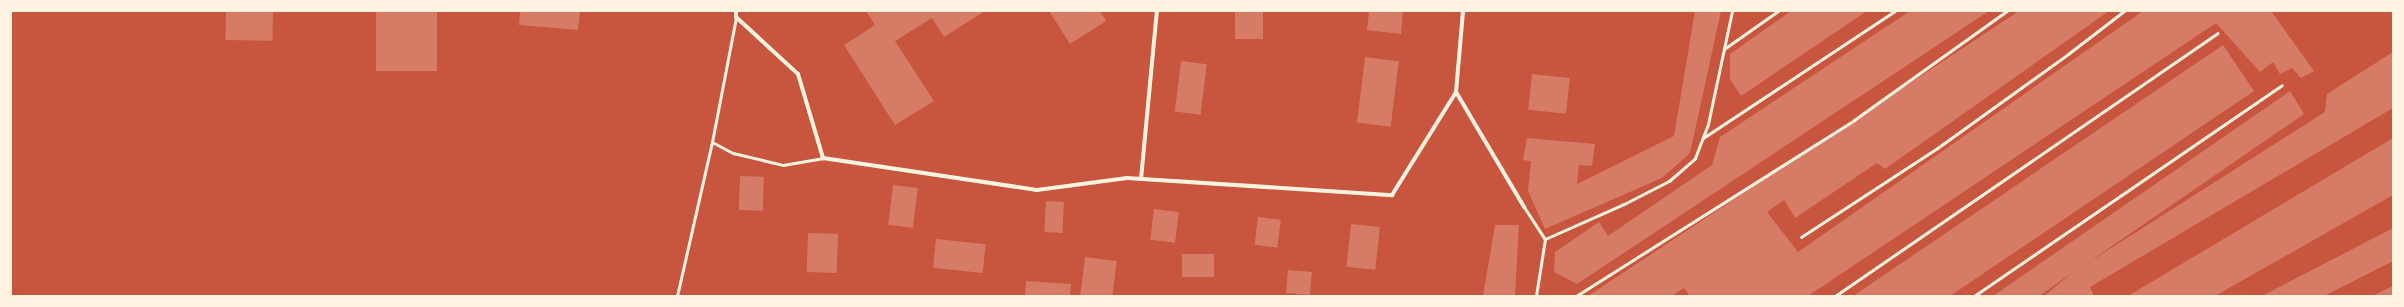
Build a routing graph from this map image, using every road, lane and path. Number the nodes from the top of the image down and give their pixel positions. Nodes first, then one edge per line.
1 (736, 11) edge
2 (1157, 11) edge
3 (1463, 11) edge
4 (1732, 11) edge
5 (1778, 11) edge
6 (1895, 11) edge
7 (2008, 11) edge
8 (2124, 11) edge
9 (736, 17) junction
10 (2217, 33) dead end
11 (1724, 49) junction
12 (2282, 85) dead end
13 (1456, 92) junction
14 (1702, 139) junction
15 (712, 142) junction
16 (823, 158) junction
17 (1141, 179) junction
18 (1524, 207) joint
19 (1801, 238) dead end
20 (1545, 239) junction
21 (677, 296) edge
22 (1536, 296) edge
23 (1576, 296) edge
24 (1835, 296) edge
25 (1974, 296) edge

1 - 9 street
2 - 17 street
3 - 13 street
4 - 11 lane
5 - 11 lane
6 - 14 lane
7 - 23 lane
8 - 19 lane
9 - 15 lane
9 - 16 street
10 - 24 lane
11 - 14 lane
12 - 25 lane
13 - 17 street
13 - 18 street
14 - 20 lane
15 - 16 lane
15 - 21 lane
16 - 17 street
18 - 20 lane
20 - 22 lane

